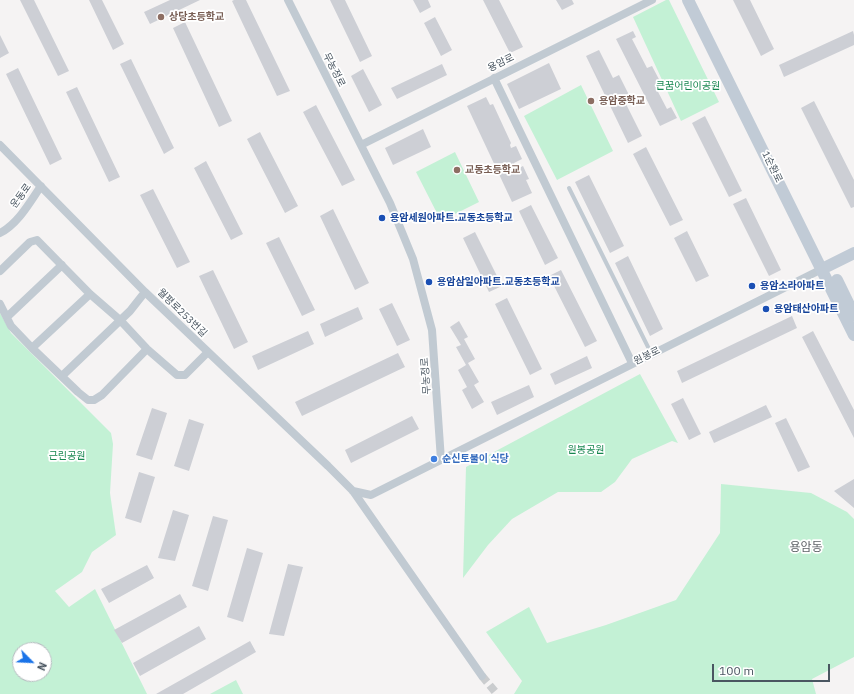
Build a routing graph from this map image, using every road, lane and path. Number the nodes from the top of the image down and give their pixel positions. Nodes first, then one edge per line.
1 (288, 0) edge
2 (652, 0) edge
3 (688, 0) edge
4 (698, 0) edge
5 (494, 78) junction
6 (0, 145) edge
7 (361, 145) junction
8 (41, 186) junction
9 (569, 188) dead end
10 (0, 233) edge
11 (854, 253) edge
12 (62, 266) junction
13 (826, 267) junction
14 (0, 271) edge
15 (145, 292) junction
16 (90, 294) junction
17 (0, 304) edge
18 (854, 315) edge
19 (7, 317) junction
20 (120, 320) junction
21 (854, 335) edge
22 (32, 348) junction
23 (147, 349) junction
24 (208, 352) junction
25 (651, 354) junction
26 (632, 363) junction
27 (62, 376) junction
28 (441, 460) junction
29 (353, 491) junction
30 (482, 676) tunnel mouth

1 - 7 street, 무농정로
2 - 5 street, 용암로
3 - 13 street, 1순환로
4 - 13 street, 1순환로
5 - 7 street, 용암로
5 - 26 street
6 - 8 street, 월평로253번길
7 - 28 street, 무농정로
8 - 10 street, 운동로
8 - 15 street, 월평로253번길
9 - 25 lane
11 - 13 street, 원봉로
12 - 14 street
12 - 16 street
12 - 19 street
13 - 18 street, 1순환로
13 - 21 street, 1순환로
13 - 25 street, 원봉로
15 - 20 street
15 - 24 street, 월평로253번길
16 - 20 street
16 - 22 street
17 - 19 street
19 - 22 street
20 - 23 street
20 - 27 street
22 - 27 street
23 - 24 street
23 - 27 street
24 - 29 street, 월평로253번길
25 - 26 street, 원봉로
26 - 28 street, 원봉로
28 - 29 street
29 - 30 street

